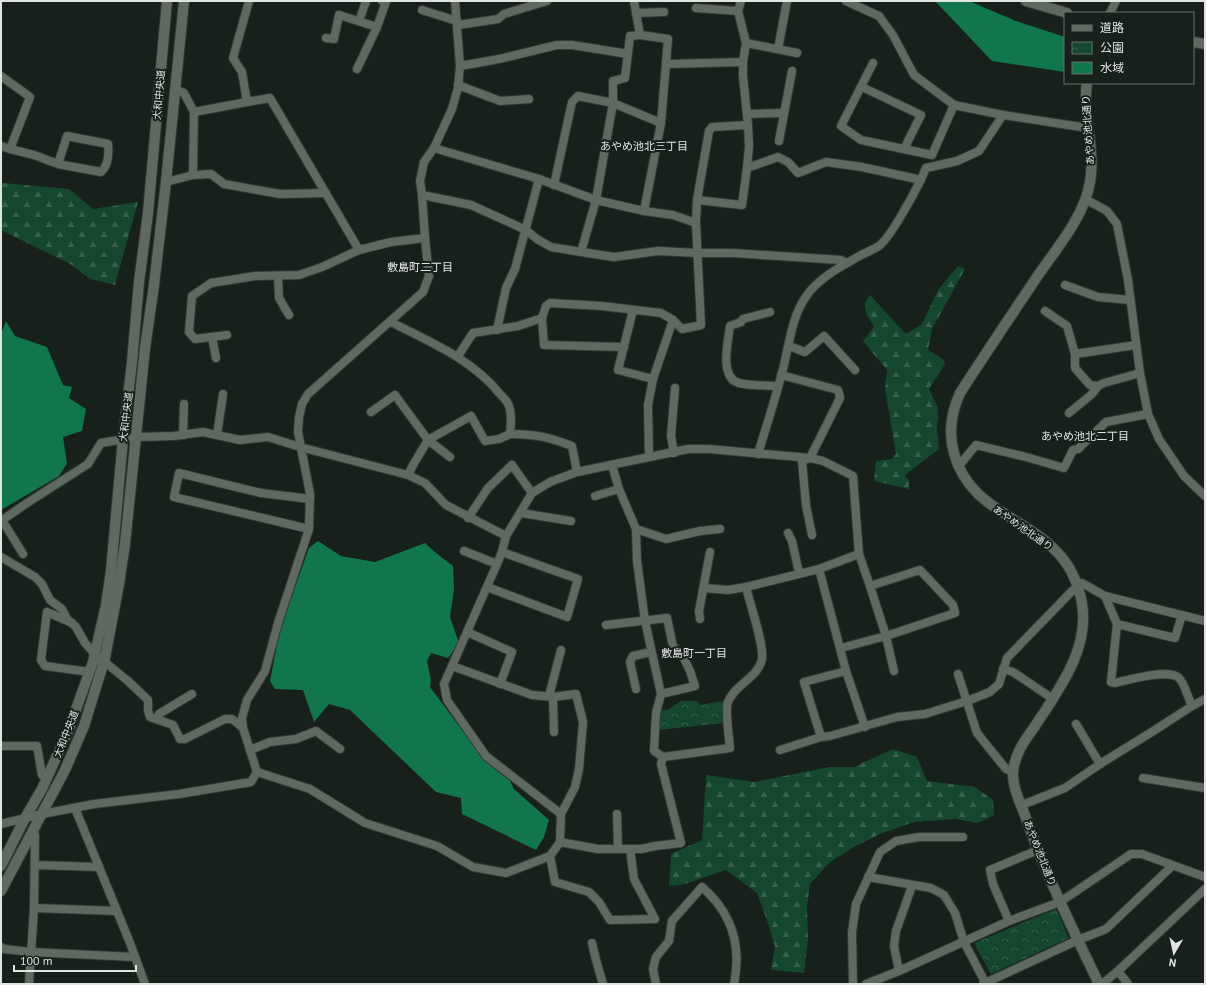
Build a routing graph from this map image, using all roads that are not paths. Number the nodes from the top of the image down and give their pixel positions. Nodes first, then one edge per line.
1 (167, 1) edge
2 (184, 1) edge
3 (249, 1) edge
4 (366, 1) edge
5 (382, 1) edge
6 (455, 1) edge
7 (548, 1) edge
8 (634, 1) edge
9 (741, 1) edge
10 (787, 1) edge
11 (846, 1) edge
12 (1026, 1) edge
13 (1116, 1) edge
14 (696, 8) dead end
15 (422, 10) dead end
16 (738, 11) junction
17 (664, 12) dead end
18 (1064, 12) edge
19 (1110, 12) edge
20 (636, 13) junction
21 (359, 21) junction
22 (457, 23) junction
23 (377, 27) junction
24 (640, 35) junction
25 (326, 38) dead end
26 (1194, 42) edge
27 (746, 43) junction
28 (1205, 44) edge
29 (778, 49) junction
30 (796, 53) dead end
31 (628, 54) junction
32 (743, 62) junction
33 (874, 63) dead end
34 (667, 64) junction
35 (460, 66) junction
36 (357, 69) dead end
37 (792, 71) dead end
38 (1, 76) edge
39 (1087, 84) edge
40 (458, 85) junction
41 (862, 87) junction
42 (176, 90) junction
43 (529, 99) dead end
44 (247, 102) junction
45 (613, 103) junction
46 (954, 105) junction
47 (194, 112) junction
48 (784, 113) junction
49 (747, 114) junction
50 (1003, 115) junction
51 (661, 123) junction
52 (748, 125) junction
53 (1088, 128) junction
54 (779, 141) dead end
55 (1, 146) edge
56 (434, 148) junction
57 (10, 149) junction
58 (904, 149) junction
59 (58, 164) junction
60 (747, 168) junction
61 (193, 175) junction
62 (539, 179) junction
63 (921, 180) junction
64 (166, 182) junction
65 (554, 185) junction
66 (326, 193) junction
67 (422, 195) junction
68 (1085, 199) junction
69 (596, 200) junction
70 (697, 200) junction
71 (644, 211) junction
72 (696, 223) junction
73 (526, 230) junction
74 (425, 238) junction
75 (359, 250) junction
76 (581, 252) junction
77 (698, 253) junction
78 (847, 263) junction
79 (278, 276) junction
80 (1065, 285) dead end
81 (1130, 300) junction
82 (633, 310) junction
83 (1044, 311) dead end
84 (770, 312) dead end
85 (289, 315) dead end
86 (542, 318) junction
87 (673, 320) junction
88 (391, 322) junction
89 (497, 330) junction
90 (227, 335) dead end
91 (212, 337) junction
92 (1136, 345) junction
93 (789, 346) junction
94 (624, 347) junction
95 (1075, 354) junction
96 (458, 356) junction
97 (216, 358) dead end
98 (854, 370) dead end
99 (1140, 373) junction
100 (782, 375) junction
101 (653, 379) junction
102 (777, 386) junction
103 (1098, 386) junction
104 (675, 388) dead end
105 (223, 394) dead end
106 (184, 404) dead end
107 (371, 412) dead end
108 (1069, 413) dead end
109 (1148, 414) junction
110 (183, 434) junction
111 (510, 434) junction
112 (217, 435) junction
113 (136, 437) junction
114 (123, 439) junction
115 (428, 440) junction
116 (300, 447) junction
117 (674, 453) junction
118 (758, 454) junction
119 (649, 456) junction
120 (450, 457) dead end
121 (810, 458) junction
122 (612, 465) junction
123 (958, 467) junction
124 (577, 472) junction
125 (408, 474) junction
126 (619, 489) junction
127 (532, 493) junction
128 (595, 496) dead end
129 (1205, 496) edge
130 (310, 499) junction
131 (521, 513) junction
132 (468, 518) junction
133 (2, 521) edge
134 (571, 521) dead end
135 (309, 529) junction
136 (636, 529) junction
137 (720, 529) dead end
138 (788, 533) dead end
139 (812, 535) dead end
140 (506, 536) junction
141 (464, 551) dead end
142 (502, 552) junction
143 (710, 552) dead end
144 (23, 554) dead end
145 (859, 554) junction
146 (1, 557) edge
147 (497, 564) junction
148 (819, 568) junction
149 (799, 574) junction
150 (870, 586) junction
151 (746, 587) junction
152 (1078, 587) junction
153 (487, 588) junction
154 (704, 588) junction
155 (1105, 596) junction
156 (1182, 615) junction
157 (700, 620) dead end
158 (645, 621) junction
159 (1205, 621) edge
160 (74, 624) junction
161 (1117, 624) junction
162 (606, 626) dead end
163 (467, 632) junction
164 (886, 636) junction
165 (841, 648) junction
166 (560, 650) dead end
167 (651, 652) junction
168 (95, 654) junction
169 (104, 661) junction
170 (452, 666) junction
171 (1002, 669) junction
172 (846, 671) junction
173 (894, 671) dead end
174 (90, 672) junction
175 (958, 674) dead end
176 (500, 684) junction
177 (636, 689) dead end
178 (192, 694) dead end
179 (661, 694) junction
180 (551, 696) junction
181 (1053, 699) junction
182 (1205, 699) edge
183 (967, 701) junction
184 (1192, 706) junction
185 (158, 719) junction
186 (1076, 724) dead end
187 (865, 727) junction
188 (243, 728) junction
189 (554, 732) dead end
190 (821, 737) junction
191 (1, 746) edge
192 (340, 749) dead end
193 (250, 750) junction
194 (780, 750) dead end
195 (663, 757) junction
196 (1100, 764) junction
197 (257, 772) junction
198 (1013, 772) junction
199 (47, 778) junction
200 (1143, 778) dead end
201 (1205, 788) edge
202 (1022, 805) junction
203 (75, 808) junction
204 (42, 814) junction
205 (561, 814) junction
206 (617, 814) dead end
207 (25, 818) junction
208 (1, 824) edge
209 (33, 830) junction
210 (963, 837) dead end
211 (560, 842) junction
212 (618, 848) junction
213 (630, 849) junction
214 (1038, 850) junction
215 (22, 852) junction
216 (35, 853) junction
217 (550, 856) junction
218 (35, 865) junction
219 (1, 866) edge
220 (1172, 866) junction
221 (99, 867) junction
222 (868, 877) junction
223 (1205, 877) edge
224 (912, 886) junction
225 (1205, 888) edge
226 (1, 892) edge
227 (1060, 902) junction
228 (34, 908) junction
229 (117, 911) junction
230 (1009, 921) junction
231 (1078, 940) junction
232 (964, 942) junction
233 (592, 943) dead end
234 (1, 947) edge
235 (31, 952) junction
236 (134, 956) junction
237 (899, 971) junction
238 (1118, 972) junction
239 (29, 984) edge
240 (145, 984) edge
241 (603, 984) edge
242 (656, 984) edge
243 (734, 984) edge
244 (853, 984) edge
245 (866, 984) edge
246 (985, 984) edge
247 (1098, 984) edge
248 (1102, 984) edge
249 (1128, 984) edge

1 - 114 street, 大和中央道
2 - 42 street, 大和中央道
3 - 44 street
4 - 21 street
5 - 23 street
6 - 22 street
7 - 22 street
8 - 20 street
9 - 16 street
10 - 29 street
11 - 46 street
12 - 18 street
13 - 19 street
14 - 16 street
15 - 22 street
16 - 27 street
17 - 20 street
20 - 24 street
21 - 23 street
21 - 25 street
22 - 35 street
23 - 36 street
24 - 31 street
24 - 34 street
26 - 28 street
27 - 29 street
27 - 32 street
29 - 30 street
31 - 35 street
31 - 45 street
32 - 34 street
32 - 49 street
33 - 41 street
34 - 51 street
35 - 40 street
37 - 48 street
38 - 57 street
39 - 53 street, あやめ池北通り
40 - 43 street
40 - 56 street
41 - 58 street
41 - 58 street
42 - 47 street
42 - 64 street, 大和中央道
44 - 47 street
44 - 66 street
45 - 51 street
45 - 65 street
45 - 69 street
46 - 50 street
46 - 58 street
47 - 61 street
48 - 49 street
48 - 54 street
49 - 52 street
50 - 53 street
50 - 63 street
51 - 71 street
52 - 60 street
52 - 70 street
53 - 68 street, あやめ池北通り
55 - 57 street
56 - 62 street
56 - 67 street
57 - 59 street
59 - 59 street
60 - 63 street
60 - 70 street
61 - 64 street
61 - 66 street
62 - 65 street
62 - 73 street
63 - 78 street
64 - 113 street, 大和中央道
65 - 69 street
66 - 75 street
67 - 73 street
67 - 74 street
68 - 81 street
68 - 123 street, あやめ池北通り
69 - 71 street
69 - 76 street
70 - 72 street
71 - 72 street
72 - 77 street
73 - 76 street
73 - 89 street
74 - 75 street
74 - 88 street
75 - 79 street
76 - 77 street
77 - 78 street
77 - 87 street
78 - 93 street
79 - 85 street
79 - 91 street
80 - 81 street
81 - 92 street
82 - 86 street
82 - 87 street
82 - 94 street
83 - 95 street
84 - 102 street
86 - 89 street
86 - 94 street
87 - 101 street
88 - 96 street
88 - 116 street
89 - 96 street
90 - 91 street
91 - 97 street
92 - 95 street
92 - 99 street
93 - 98 street
93 - 100 street
94 - 101 street
95 - 103 street
96 - 111 street
99 - 103 street
99 - 109 street
100 - 102 street
100 - 121 street
101 - 119 street
102 - 118 street
103 - 108 street
104 - 117 street
105 - 112 street
106 - 110 street
107 - 115 street
109 - 123 street
109 - 129 street
110 - 112 street
110 - 113 street
111 - 115 street
111 - 124 street
112 - 116 street
113 - 114 street
113 - 169 street, 大和中央道
114 - 133 street
114 - 168 street, 大和中央道
115 - 120 street
115 - 125 street
116 - 125 street
116 - 130 street
117 - 118 street
117 - 119 street
118 - 121 street
119 - 122 street
121 - 139 street
121 - 145 street
122 - 124 street
122 - 126 street
123 - 152 street, あやめ池北通り
124 - 127 street
125 - 132 street
126 - 128 street
126 - 136 street
127 - 131 street
127 - 132 street
130 - 135 street
130 - 135 street
131 - 134 street
131 - 140 street
132 - 140 street
133 - 144 street
135 - 188 street
136 - 137 street
136 - 158 street
138 - 149 street
140 - 142 street
141 - 147 street
142 - 147 street
142 - 153 street
143 - 154 street
145 - 148 street
145 - 150 street
146 - 160 street
147 - 153 street
148 - 149 street
148 - 165 street
149 - 151 street
150 - 164 street
150 - 164 street
151 - 154 street
151 - 195 street
152 - 155 street
152 - 171 street
152 - 181 street, あやめ池北通り
153 - 163 street
154 - 157 street
155 - 156 street
155 - 161 street
156 - 159 street
156 - 161 street
158 - 162 street
158 - 167 street
158 - 179 street
160 - 168 street
160 - 174 street
161 - 184 street
163 - 170 street
163 - 176 street
164 - 165 street
164 - 173 street
165 - 172 street
166 - 180 street
167 - 177 street
167 - 179 street
168 - 169 street
168 - 174 street, 大和中央道
169 - 185 street
169 - 204 street, 大和中央道
170 - 176 street
170 - 205 street
171 - 181 street
171 - 183 street
172 - 187 street
172 - 190 street
174 - 199 street, 大和中央道
175 - 183 street
176 - 180 street
178 - 185 street
179 - 195 street
180 - 189 street
180 - 205 street
181 - 198 street, あやめ池北通り
182 - 184 street
183 - 187 street
183 - 198 street
184 - 196 street
185 - 188 street
186 - 196 street
187 - 190 street
188 - 193 street
190 - 194 street
191 - 199 street
192 - 193 street
193 - 197 street
195 - 213 street
196 - 202 street
197 - 203 street
197 - 217 street
198 - 202 street, あやめ池北通り
199 - 207 street, 大和中央道
200 - 201 street
202 - 214 street, あやめ池北通り
203 - 204 street
203 - 221 street
204 - 207 street
204 - 209 street, 大和中央道
205 - 211 street
206 - 212 street
207 - 208 street
207 - 219 street, 大和中央道
209 - 215 street, 大和中央道
209 - 216 street
210 - 222 street
211 - 212 street
211 - 217 street
212 - 213 street
213 - 217 street
214 - 227 street, あやめ池北通り
214 - 230 street
215 - 216 street
215 - 226 street, 大和中央道
216 - 218 street
218 - 221 street
218 - 228 street
220 - 223 street
220 - 227 street
220 - 231 street
221 - 229 street
222 - 224 street
222 - 244 street
224 - 232 street
224 - 237 street
225 - 238 street
227 - 230 street
227 - 231 street, あやめ池北通り
228 - 229 street
228 - 235 street
229 - 236 street
230 - 232 street
231 - 246 street
231 - 247 street, あやめ池北通り
232 - 237 street
232 - 246 street
233 - 241 street
234 - 235 street
235 - 236 street
235 - 239 street
236 - 240 street
237 - 245 street
238 - 248 street
238 - 249 street
242 - 243 street

